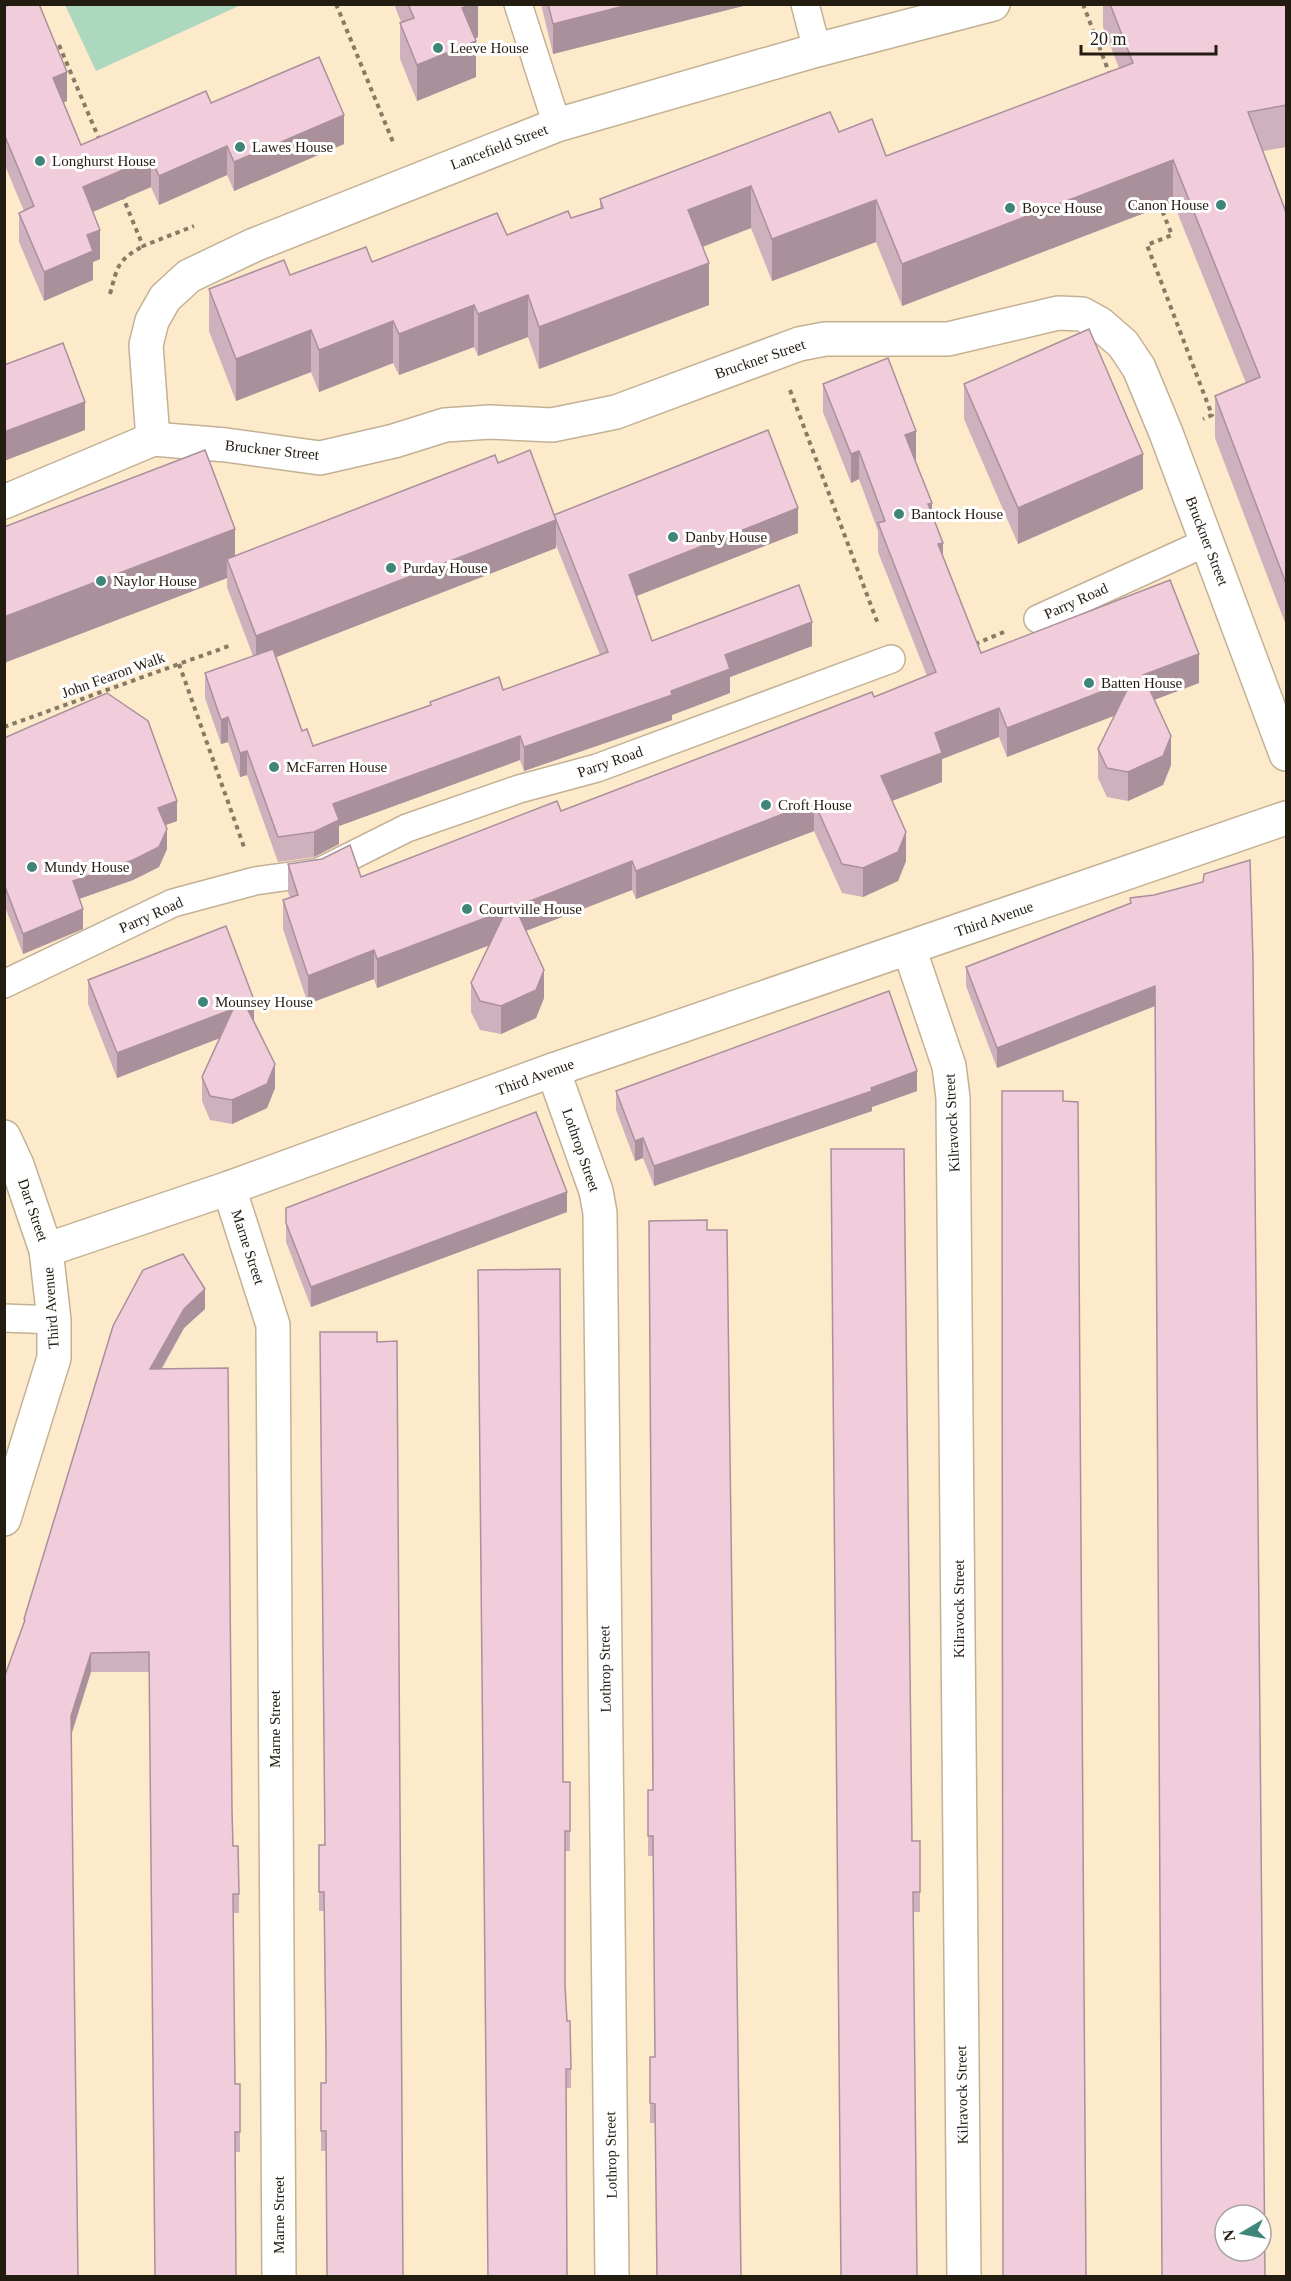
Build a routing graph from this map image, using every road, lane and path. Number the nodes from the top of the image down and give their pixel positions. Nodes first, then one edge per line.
1 (336, 4) edge
2 (518, 4) edge
3 (805, 4) edge
4 (993, 4) edge
5 (1083, 4) edge
6 (59, 45) edge
7 (817, 50) junction
8 (1112, 81) edge
9 (556, 125) junction
10 (393, 142) dead end
11 (104, 150) edge
12 (121, 193) edge
13 (1159, 202) edge
14 (204, 222) dead end
15 (144, 246) junction
16 (110, 294) dead end
17 (776, 352) junction
18 (1166, 433) junction
19 (153, 439) junction
20 (4, 502) edge
21 (1208, 542) junction
22 (1038, 619) joint
23 (971, 645) edge
24 (229, 646) dead end
25 (891, 659) joint
26 (179, 664) junction
27 (4, 726) edge
28 (1287, 754) edge
29 (1287, 818) edge
30 (255, 881) junction
31 (909, 948) junction
32 (4, 984) edge
33 (553, 1070) junction
34 (4, 1137) edge
35 (229, 1188) junction
36 (46, 1250) junction
37 (4, 1318) edge
38 (54, 1320) junction
39 (4, 1519) edge
40 (279, 2277) edge
41 (612, 2277) edge
42 (964, 2277) edge

1 - 10 path
2 - 9 lane
3 - 7 lane
4 - 7 street, Lancefield Street
5 - 8 path
6 - 11 path
7 - 9 street, Lancefield Street
9 - 19 street, Lancefield Street
12 - 15 path
13 - 18 path
14 - 15 path
15 - 16 path
17 - 18 street, Bruckner Street
17 - 19 street, Bruckner Street
17 - 25 path
18 - 21 street, Bruckner Street
19 - 20 street, Bruckner Street
21 - 22 lane, Parry Road
21 - 28 street, Bruckner Street
22 - 23 path, Parry Road
24 - 26 path, John Fearon Walk
25 - 30 lane, Parry Road
26 - 27 path, John Fearon Walk
26 - 30 path
29 - 31 street, Third Avenue
30 - 32 lane, Parry Road
31 - 33 street, Third Avenue
31 - 42 street, Kilravock Street
33 - 35 street, Third Avenue
33 - 41 street, Lothrop Street
34 - 36 street, Dart Street
35 - 36 street, Third Avenue
35 - 40 street, Marne Street
36 - 38 street, Third Avenue
37 - 38 lane
38 - 39 street, Third Avenue

